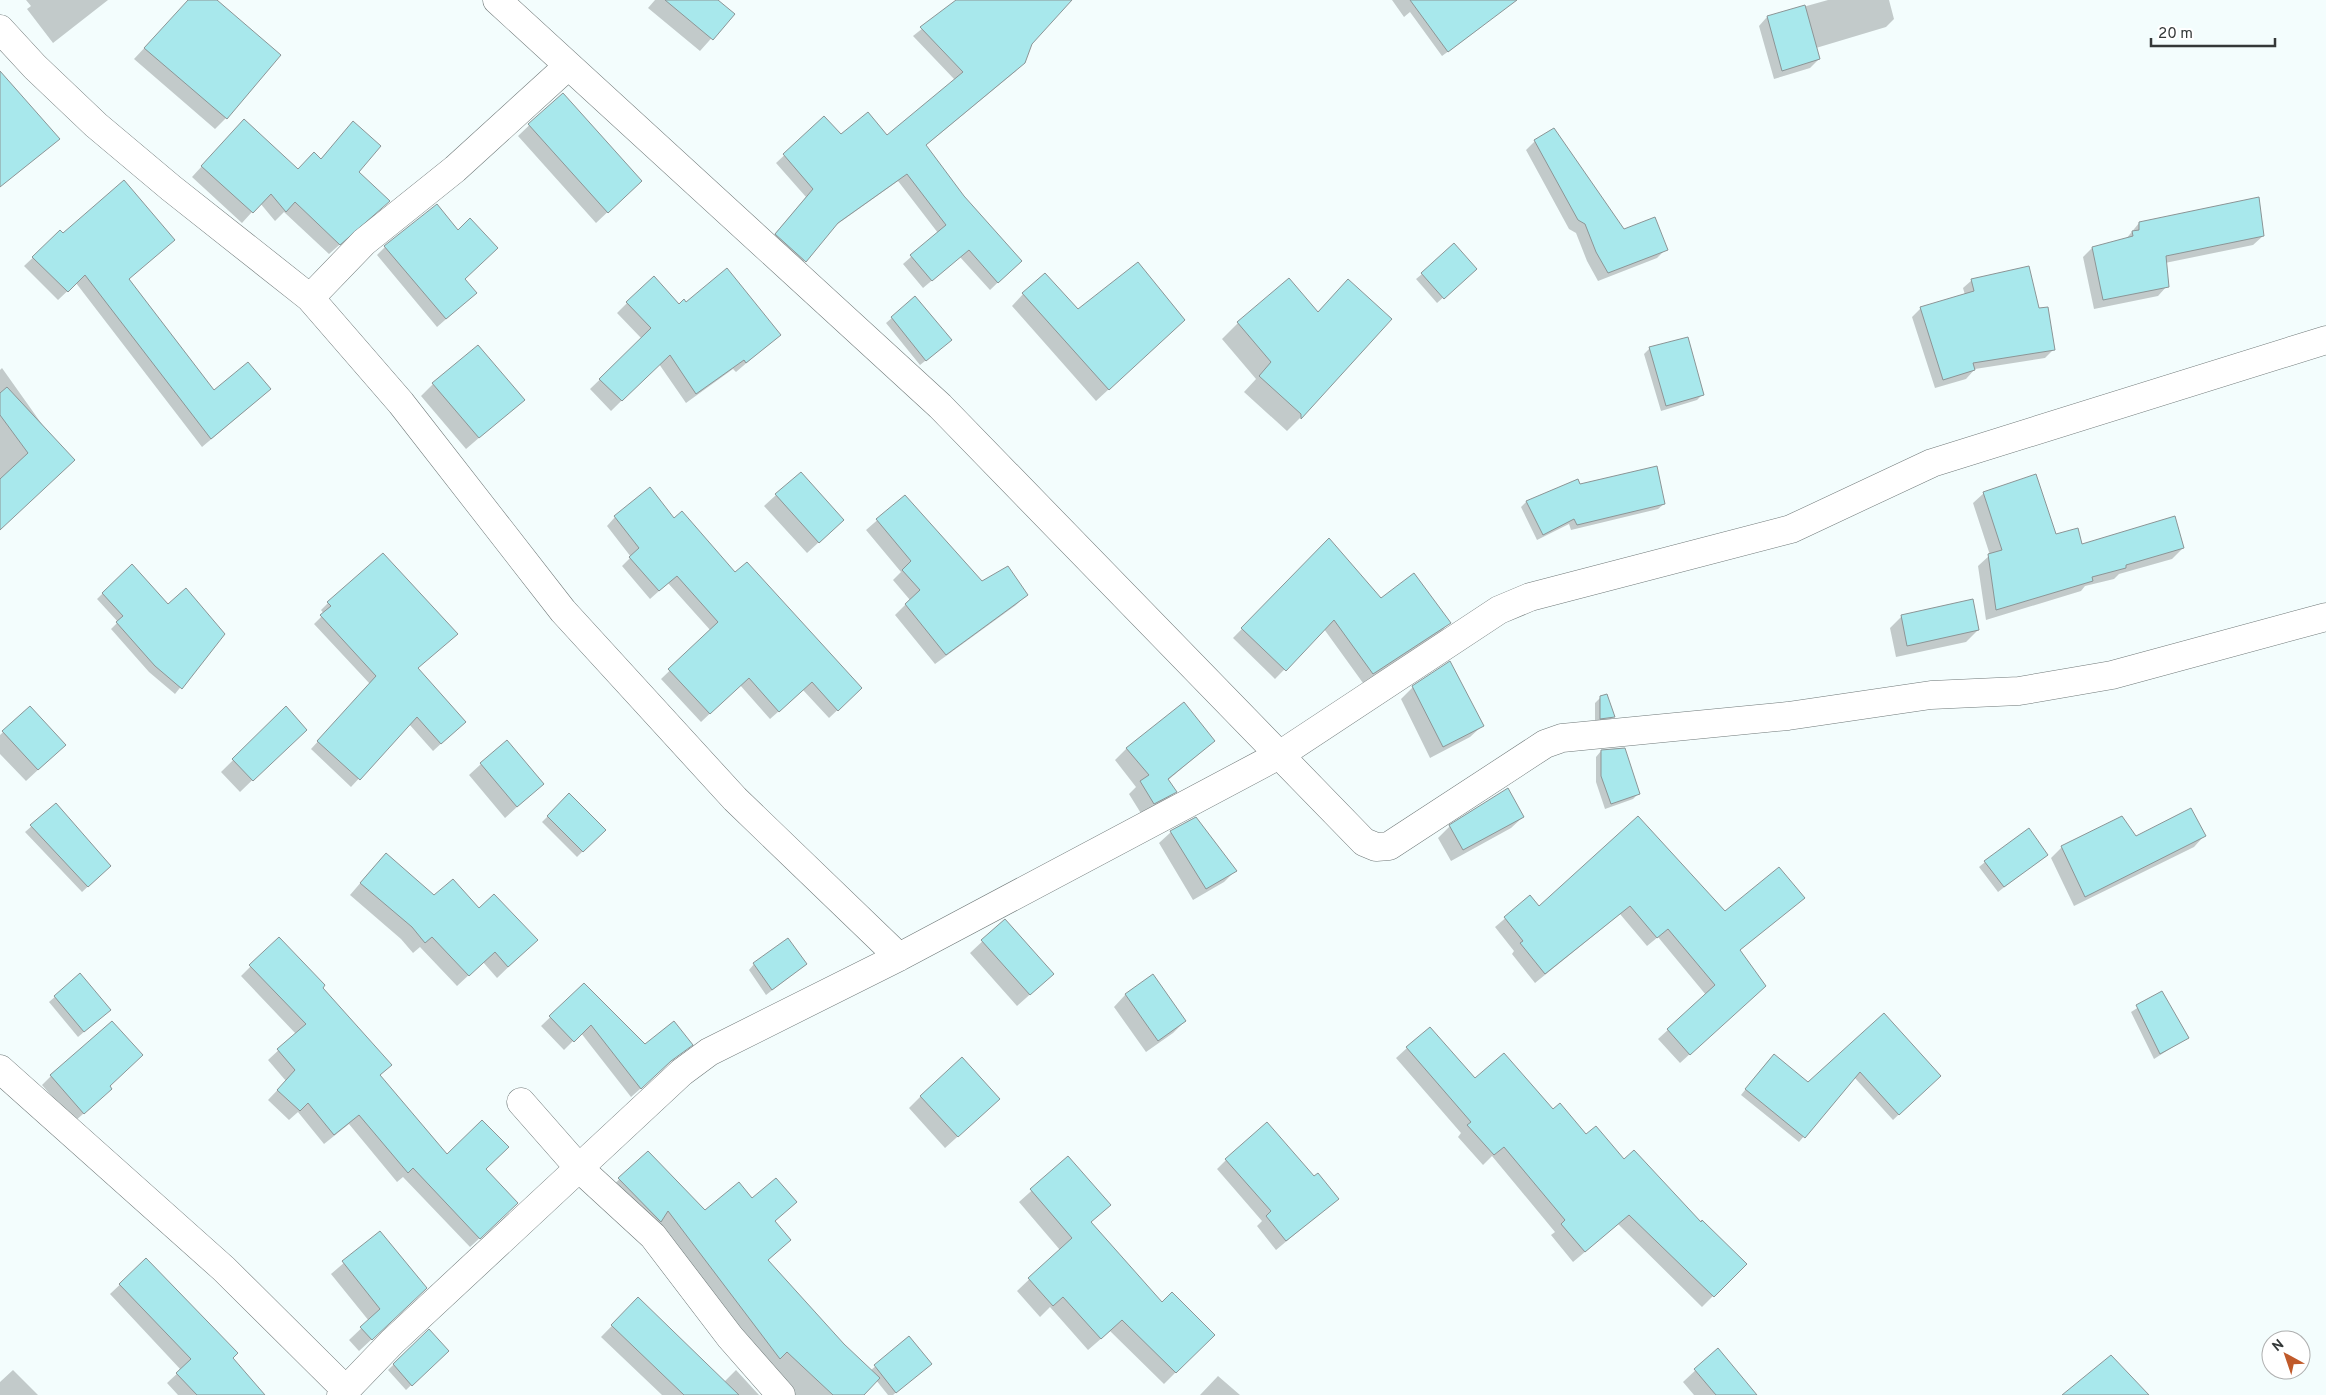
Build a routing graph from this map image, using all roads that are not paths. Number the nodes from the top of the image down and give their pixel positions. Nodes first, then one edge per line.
1 (497, 0) edge
2 (0, 29) edge
3 (568, 66) junction
4 (310, 298) junction
5 (2326, 340) edge
6 (2326, 616) edge
7 (1281, 754) junction
8 (899, 957) junction
9 (0, 1069) edge
10 (521, 1102) dead end
11 (579, 1168) junction
12 (343, 1392) edge
13 (781, 1395) edge

1 - 3 street
2 - 4 street
3 - 4 street
3 - 7 street
4 - 8 street
5 - 7 street
6 - 7 street
7 - 8 street
8 - 11 street
9 - 12 street
10 - 11 street
11 - 12 street
11 - 13 street

